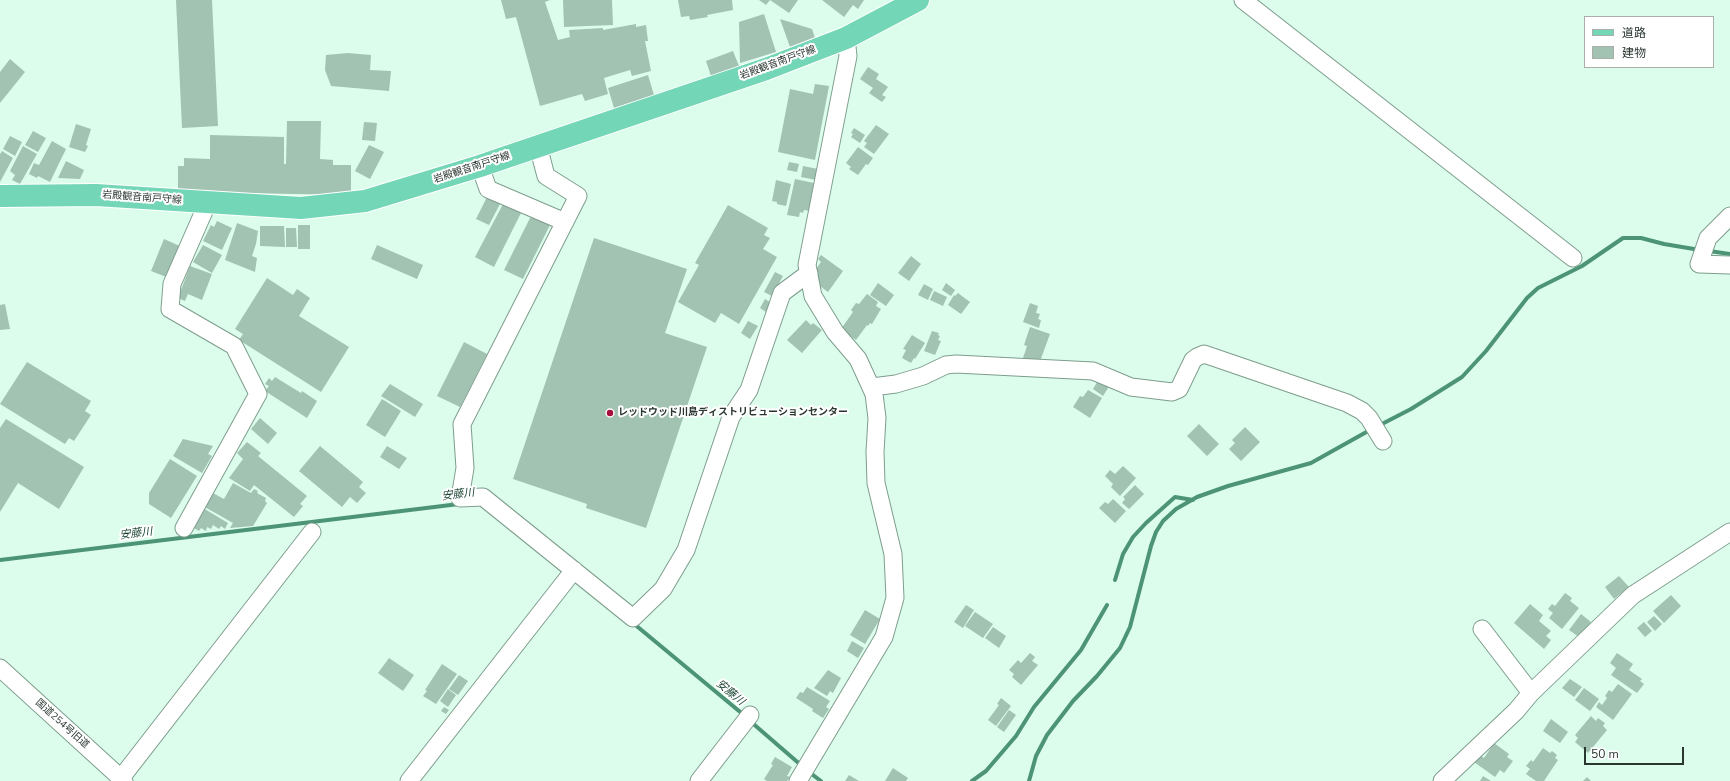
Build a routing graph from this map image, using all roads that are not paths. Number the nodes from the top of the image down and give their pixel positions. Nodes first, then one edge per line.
1 (918, 0) edge
2 (1243, 0) edge
3 (846, 38) junction
4 (538, 146) junction
5 (480, 166) junction
6 (0, 196) edge
7 (208, 202) junction
8 (1730, 216) edge
9 (565, 222) junction
10 (1573, 258) dead end
11 (1730, 265) edge
12 (809, 273) junction
13 (872, 387) junction
14 (1381, 438) dead end
15 (184, 528) dead end
16 (312, 532) dead end
17 (1730, 532) edge
18 (574, 570) junction
19 (1482, 629) dead end
20 (0, 668) edge
21 (1531, 694) junction
22 (750, 715) dead end
23 (123, 779) edge
24 (409, 781) edge
25 (699, 781) edge
26 (798, 781) edge
27 (1442, 781) edge

1 - 3 main road, 岩殿観音南戸守線
2 - 10 street
3 - 4 main road, 岩殿観音南戸守線
3 - 12 street
4 - 5 main road, 岩殿観音南戸守線
4 - 9 street
5 - 7 main road, 岩殿観音南戸守線
5 - 9 street
6 - 7 main road, 岩殿観音南戸守線
7 - 15 street
8 - 11 street
9 - 18 street
12 - 13 street
12 - 18 street
13 - 14 street
13 - 26 street
16 - 23 street
17 - 21 street
18 - 24 street
19 - 21 street
20 - 23 street, 国道254号旧道
21 - 27 street
22 - 25 street

